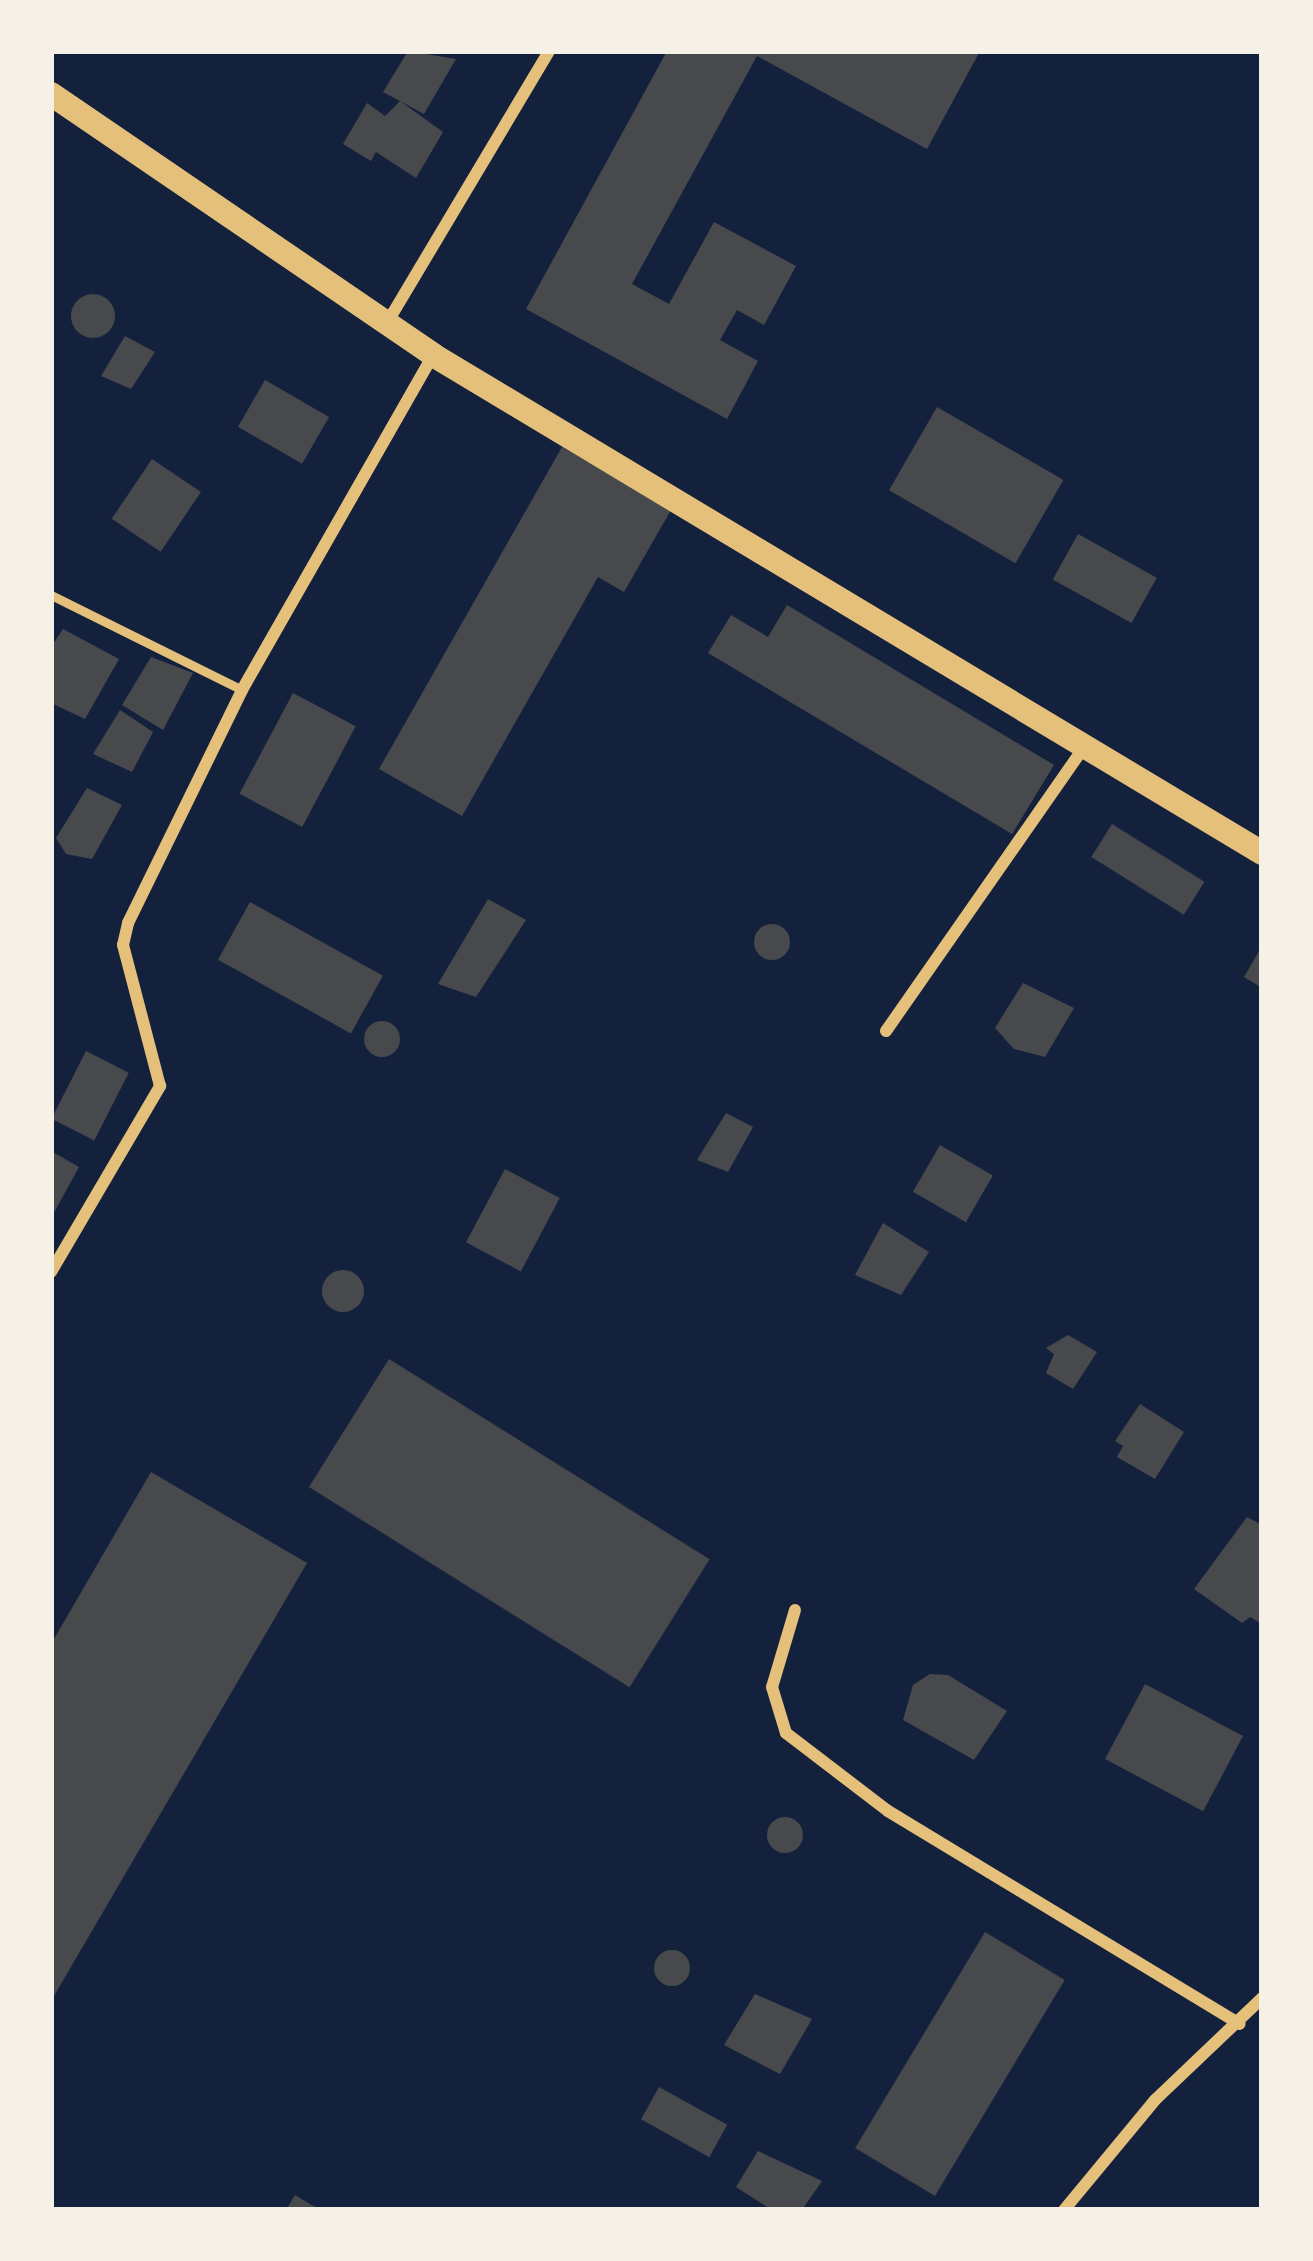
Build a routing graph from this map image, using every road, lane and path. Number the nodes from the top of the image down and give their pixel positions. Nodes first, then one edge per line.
1 (550, 51) edge
2 (51, 94) edge
3 (387, 325) junction
4 (433, 355) junction
5 (51, 595) edge
6 (242, 690) junction
7 (1084, 747) junction
8 (1262, 853) edge
9 (886, 1031) dead end
10 (51, 1272) edge
11 (795, 1610) dead end
12 (1262, 1998) edge
13 (1240, 2024) junction
14 (1064, 2210) edge

1 - 3 street
2 - 3 main road
3 - 4 main road
4 - 6 street
4 - 7 main road
5 - 6 lane
6 - 10 street
7 - 8 main road
7 - 9 street
11 - 13 street
12 - 13 street
13 - 14 street

